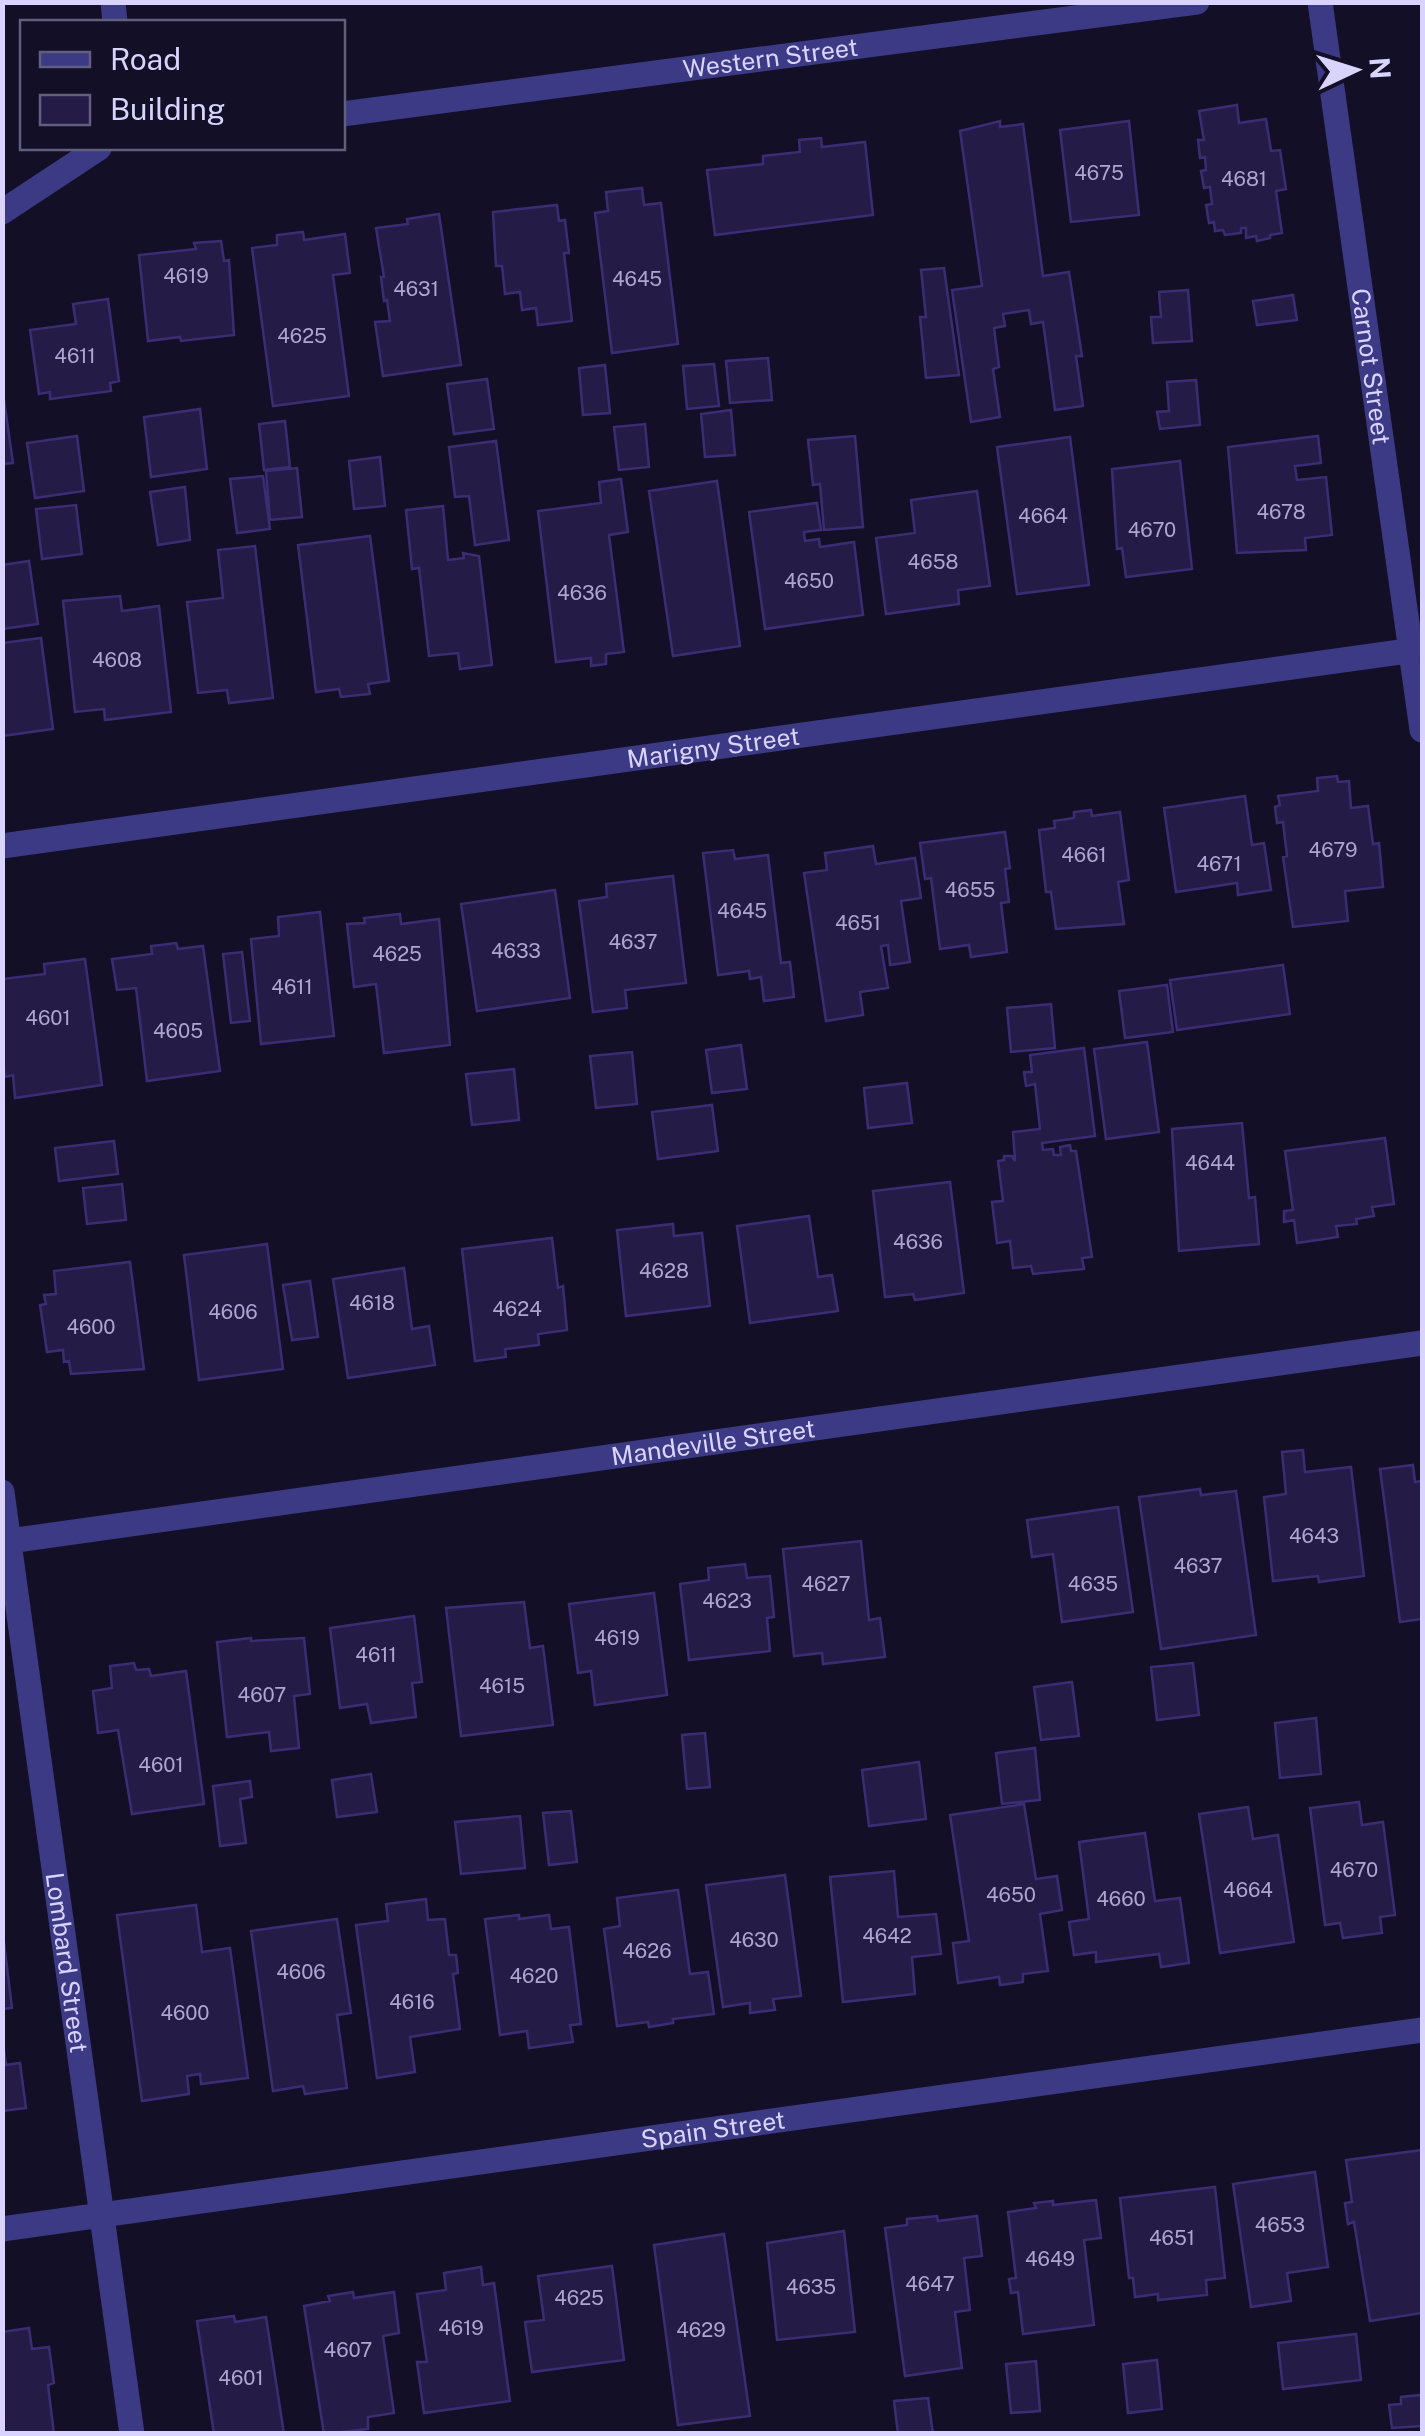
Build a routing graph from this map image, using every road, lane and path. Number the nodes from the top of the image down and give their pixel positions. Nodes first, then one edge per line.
1 (1197, 2) edge
2 (1320, 2) edge
3 (345, 114) edge
4 (96, 150) edge
5 (2, 212) edge
6 (1417, 650) edge
7 (1422, 730) edge
8 (2, 846) edge
9 (1422, 1343) edge
10 (2, 1492) edge
11 (6, 1542) edge
12 (1422, 2030) edge
13 (102, 2216) junction
14 (2, 2229) edge
15 (132, 2434) edge

1 - 3 street, Western Street
2 - 6 street, Carnot Street
4 - 5 street
6 - 7 street, Carnot Street
6 - 8 street, Marigny Street
9 - 11 street, Mandeville Street
10 - 11 street, Lombard Street
11 - 13 street, Lombard Street
12 - 13 street, Spain Street
13 - 14 street, Spain Street
13 - 15 street, Lombard Street

